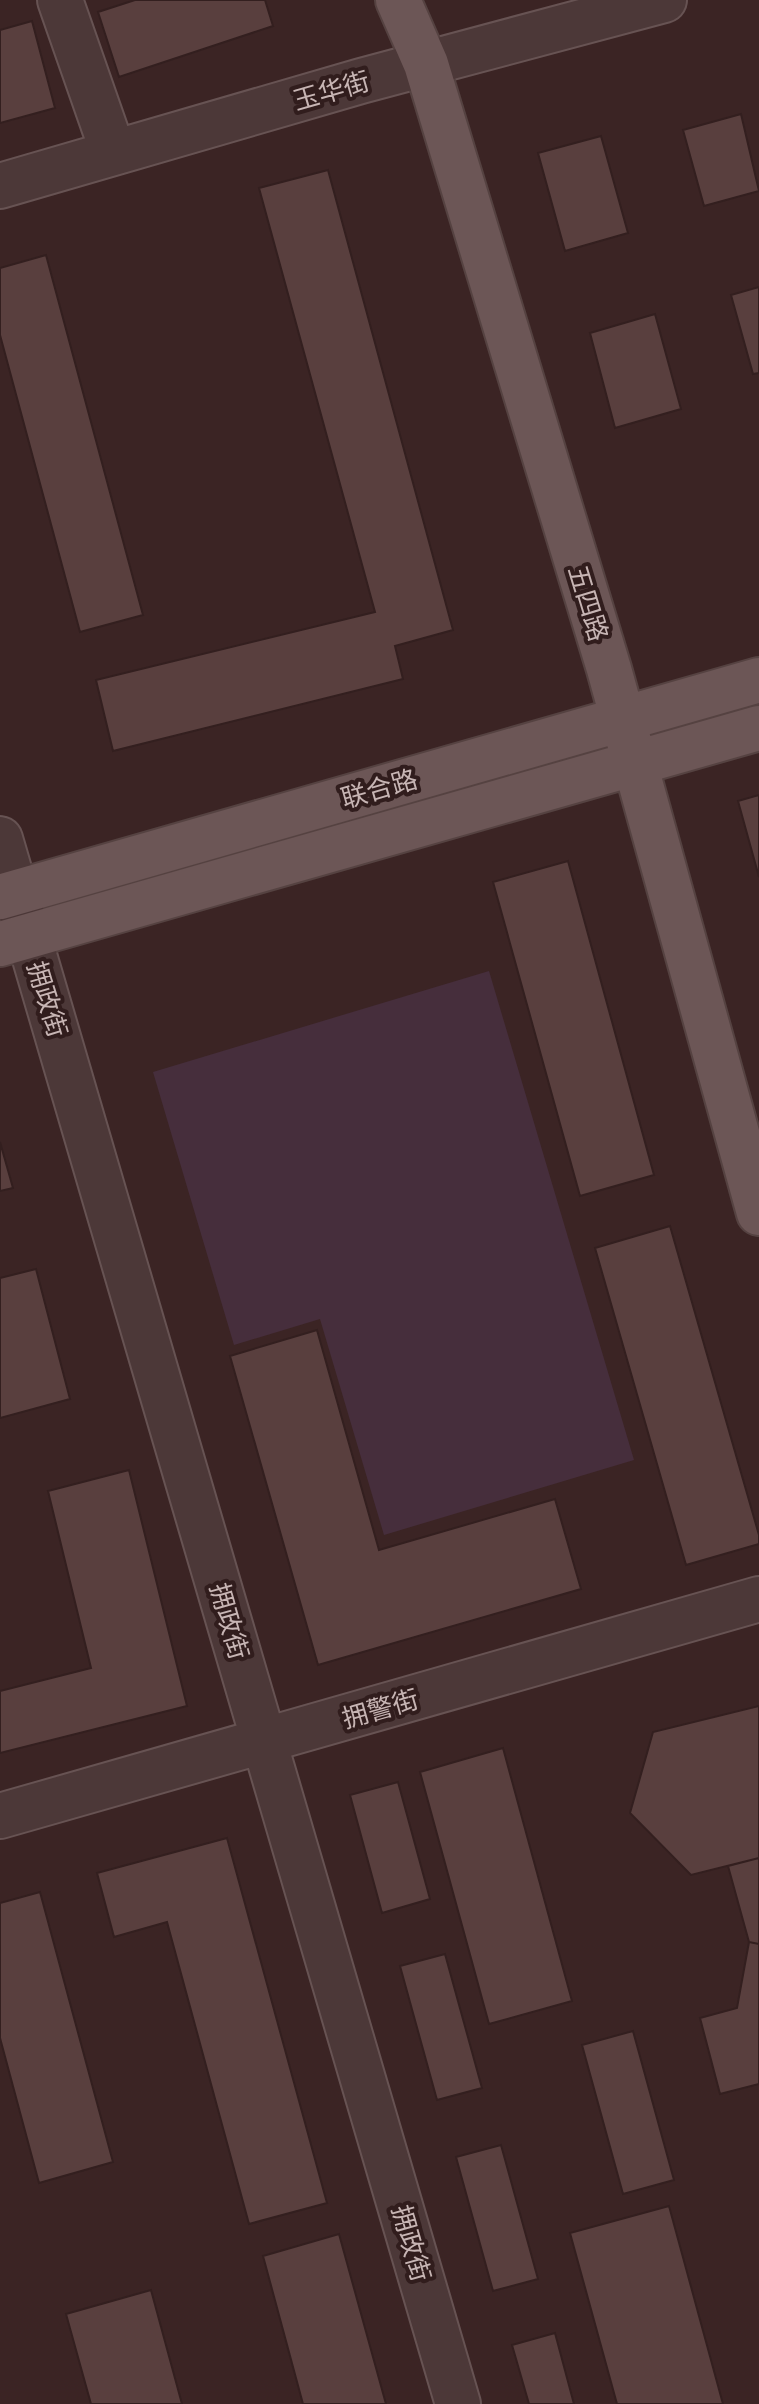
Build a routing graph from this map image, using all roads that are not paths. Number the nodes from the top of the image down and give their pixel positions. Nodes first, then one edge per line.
1 (60, 0) edge
2 (398, 0) edge
3 (664, 0) edge
4 (426, 64) junction
5 (113, 152) junction
6 (0, 186) edge
7 (759, 680) edge
8 (623, 719) junction
9 (759, 728) edge
10 (636, 763) junction
11 (0, 839) edge
12 (8, 895) edge
13 (14, 940) edge
14 (759, 1213) edge
15 (759, 1599) edge
16 (265, 1740) junction
17 (0, 1816) edge
18 (458, 2404) edge

1 - 5 street
2 - 4 main road, 五四路
3 - 4 street, 玉华街
4 - 5 street, 玉华街
4 - 8 main road, 五四路
5 - 6 street, 玉华街
7 - 8 main road, 联合路
8 - 10 main road, 五四路
8 - 12 main road, 联合路
9 - 10 main road, 联合路
10 - 13 main road, 联合路
10 - 14 main road, 五四路
11 - 12 street, 拥政街
12 - 13 street, 拥政街
13 - 16 street, 拥政街
15 - 16 street, 拥警街
16 - 17 street, 拥警街
16 - 18 street, 拥政街

